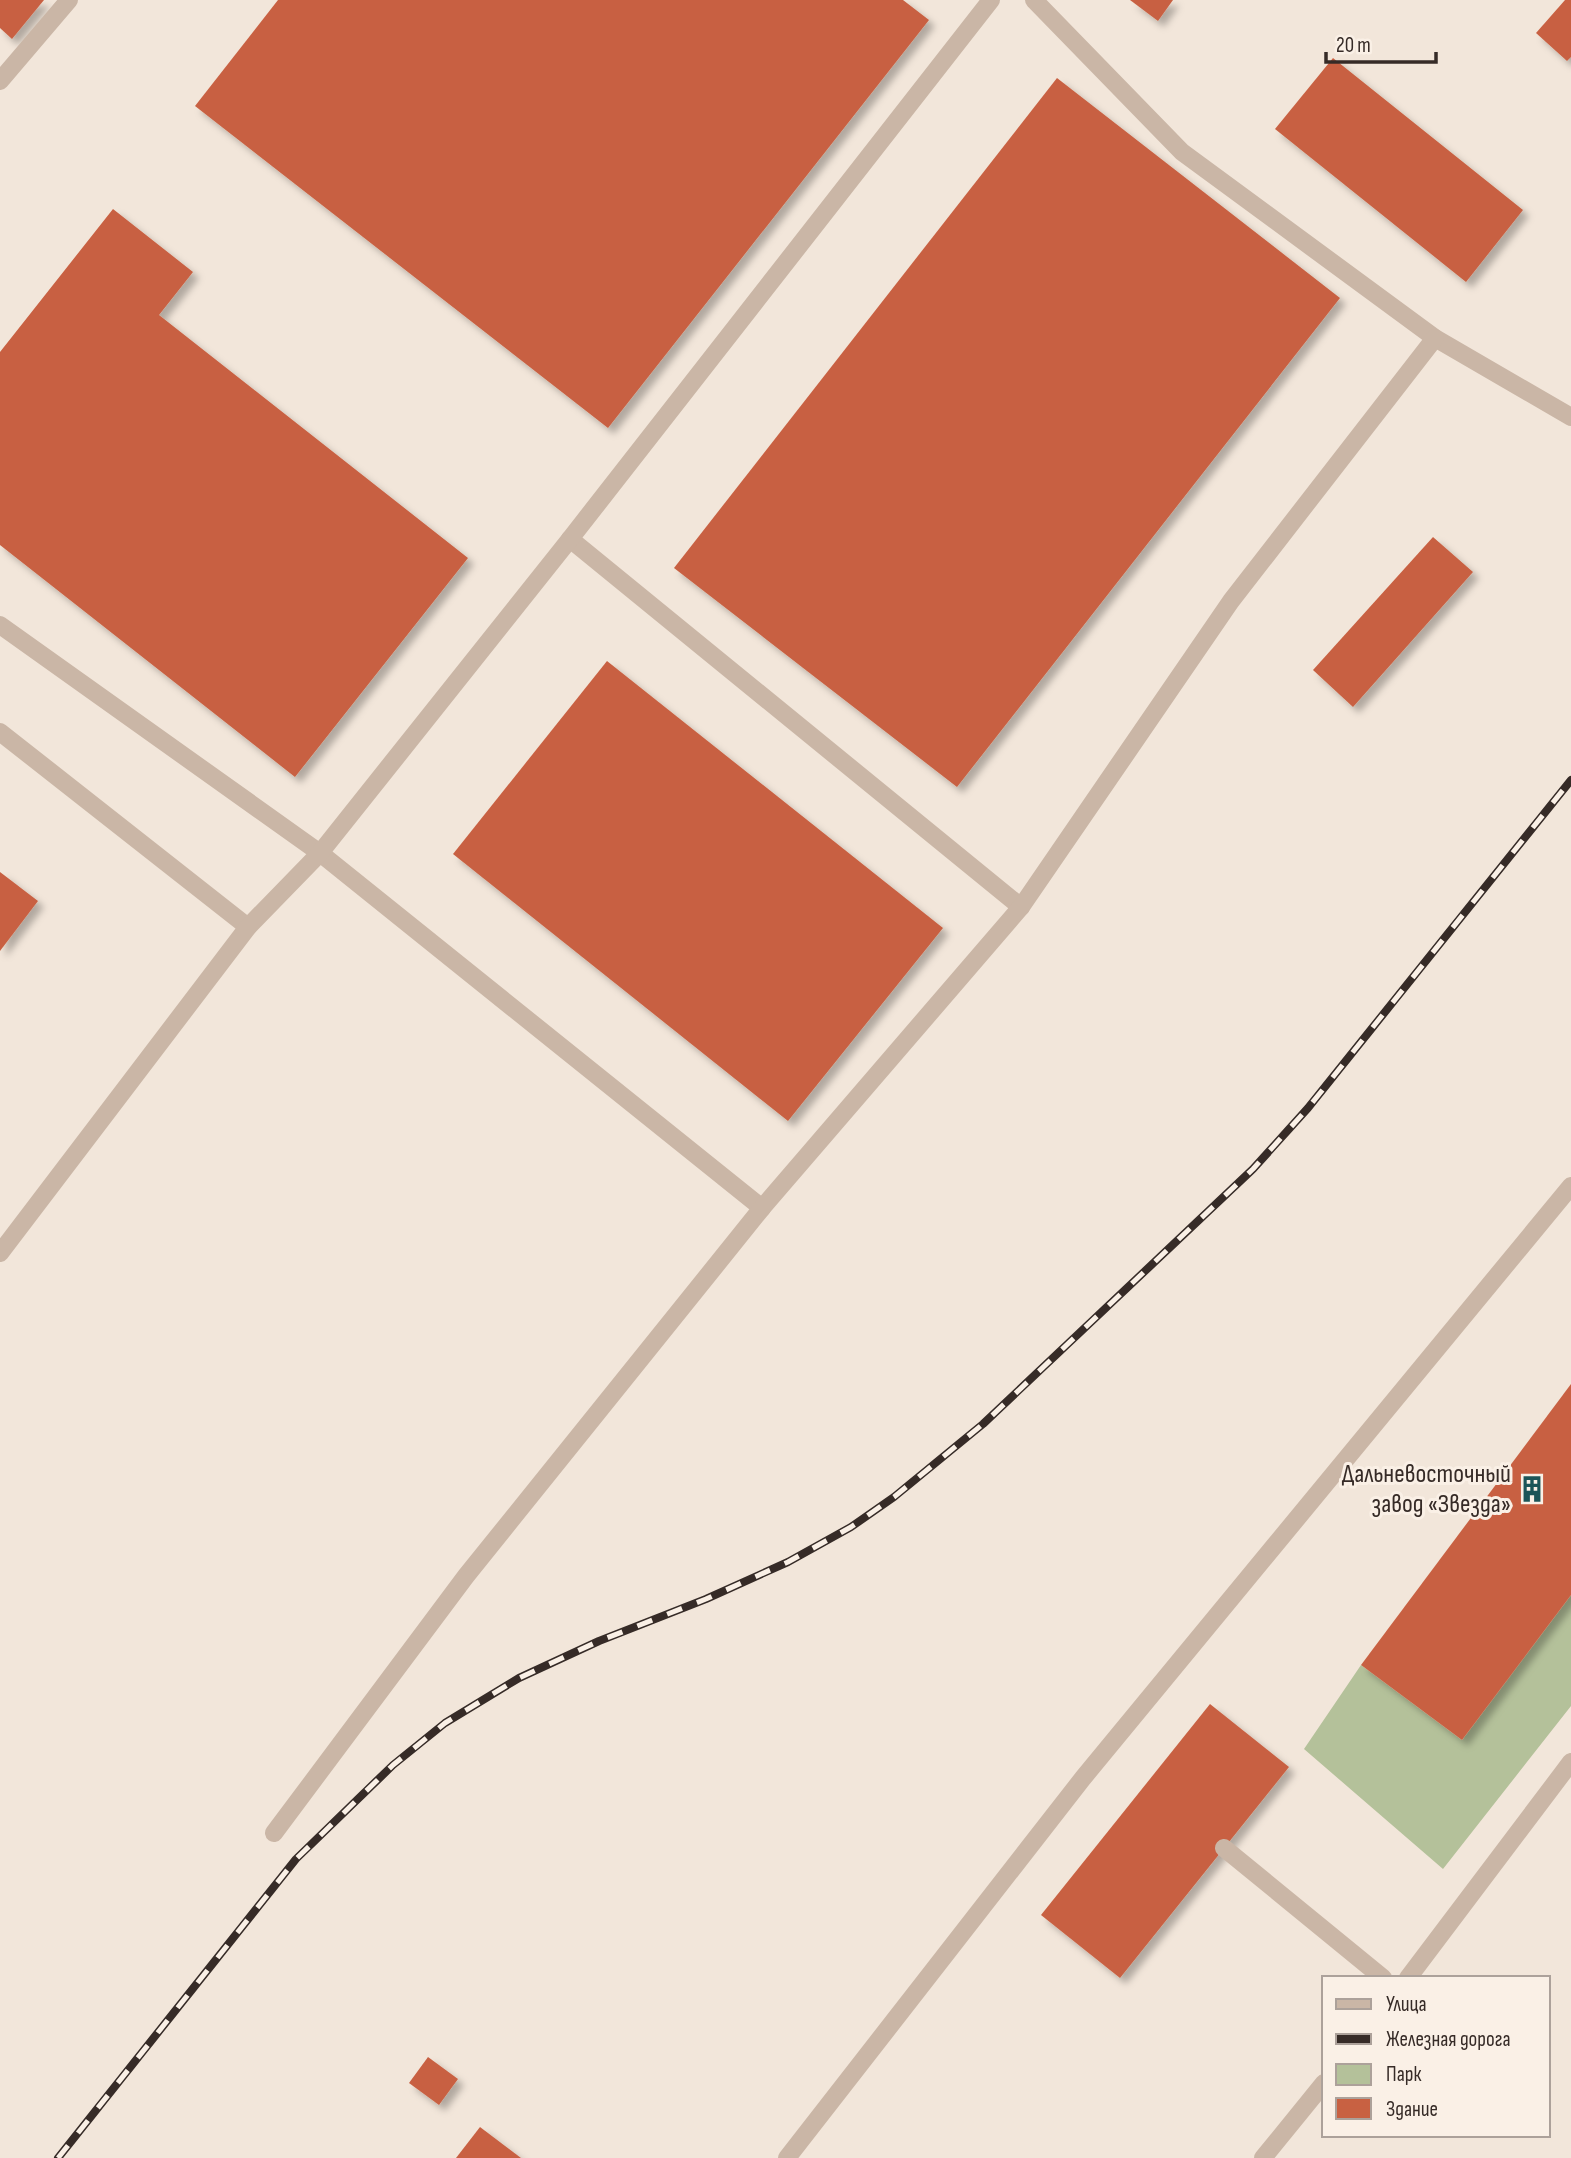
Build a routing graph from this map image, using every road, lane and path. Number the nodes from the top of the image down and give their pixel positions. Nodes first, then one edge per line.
1 (69, 0) edge
2 (991, 0) edge
3 (1034, 0) edge
4 (0, 81) edge
5 (1435, 338) junction
6 (1571, 417) edge
7 (570, 539) junction
8 (0, 625) edge
9 (0, 732) edge
10 (320, 853) junction
11 (1021, 907) junction
12 (248, 927) junction
13 (1571, 1186) edge
14 (762, 1208) junction
15 (0, 1253) edge
16 (1571, 1762) edge
17 (274, 1833) dead end
18 (1224, 1848) dead end
19 (1381, 1976) edge
20 (1410, 1976) edge
21 (1322, 2085) edge
22 (787, 2158) edge
23 (1263, 2158) edge

1 - 4 street
2 - 7 street
3 - 5 street
5 - 6 street
5 - 11 street
7 - 10 street
7 - 11 street
8 - 10 street
9 - 12 street
10 - 12 street
10 - 14 street
11 - 14 street
12 - 15 street
13 - 22 street
14 - 17 street
16 - 20 street
18 - 19 street
21 - 23 street

